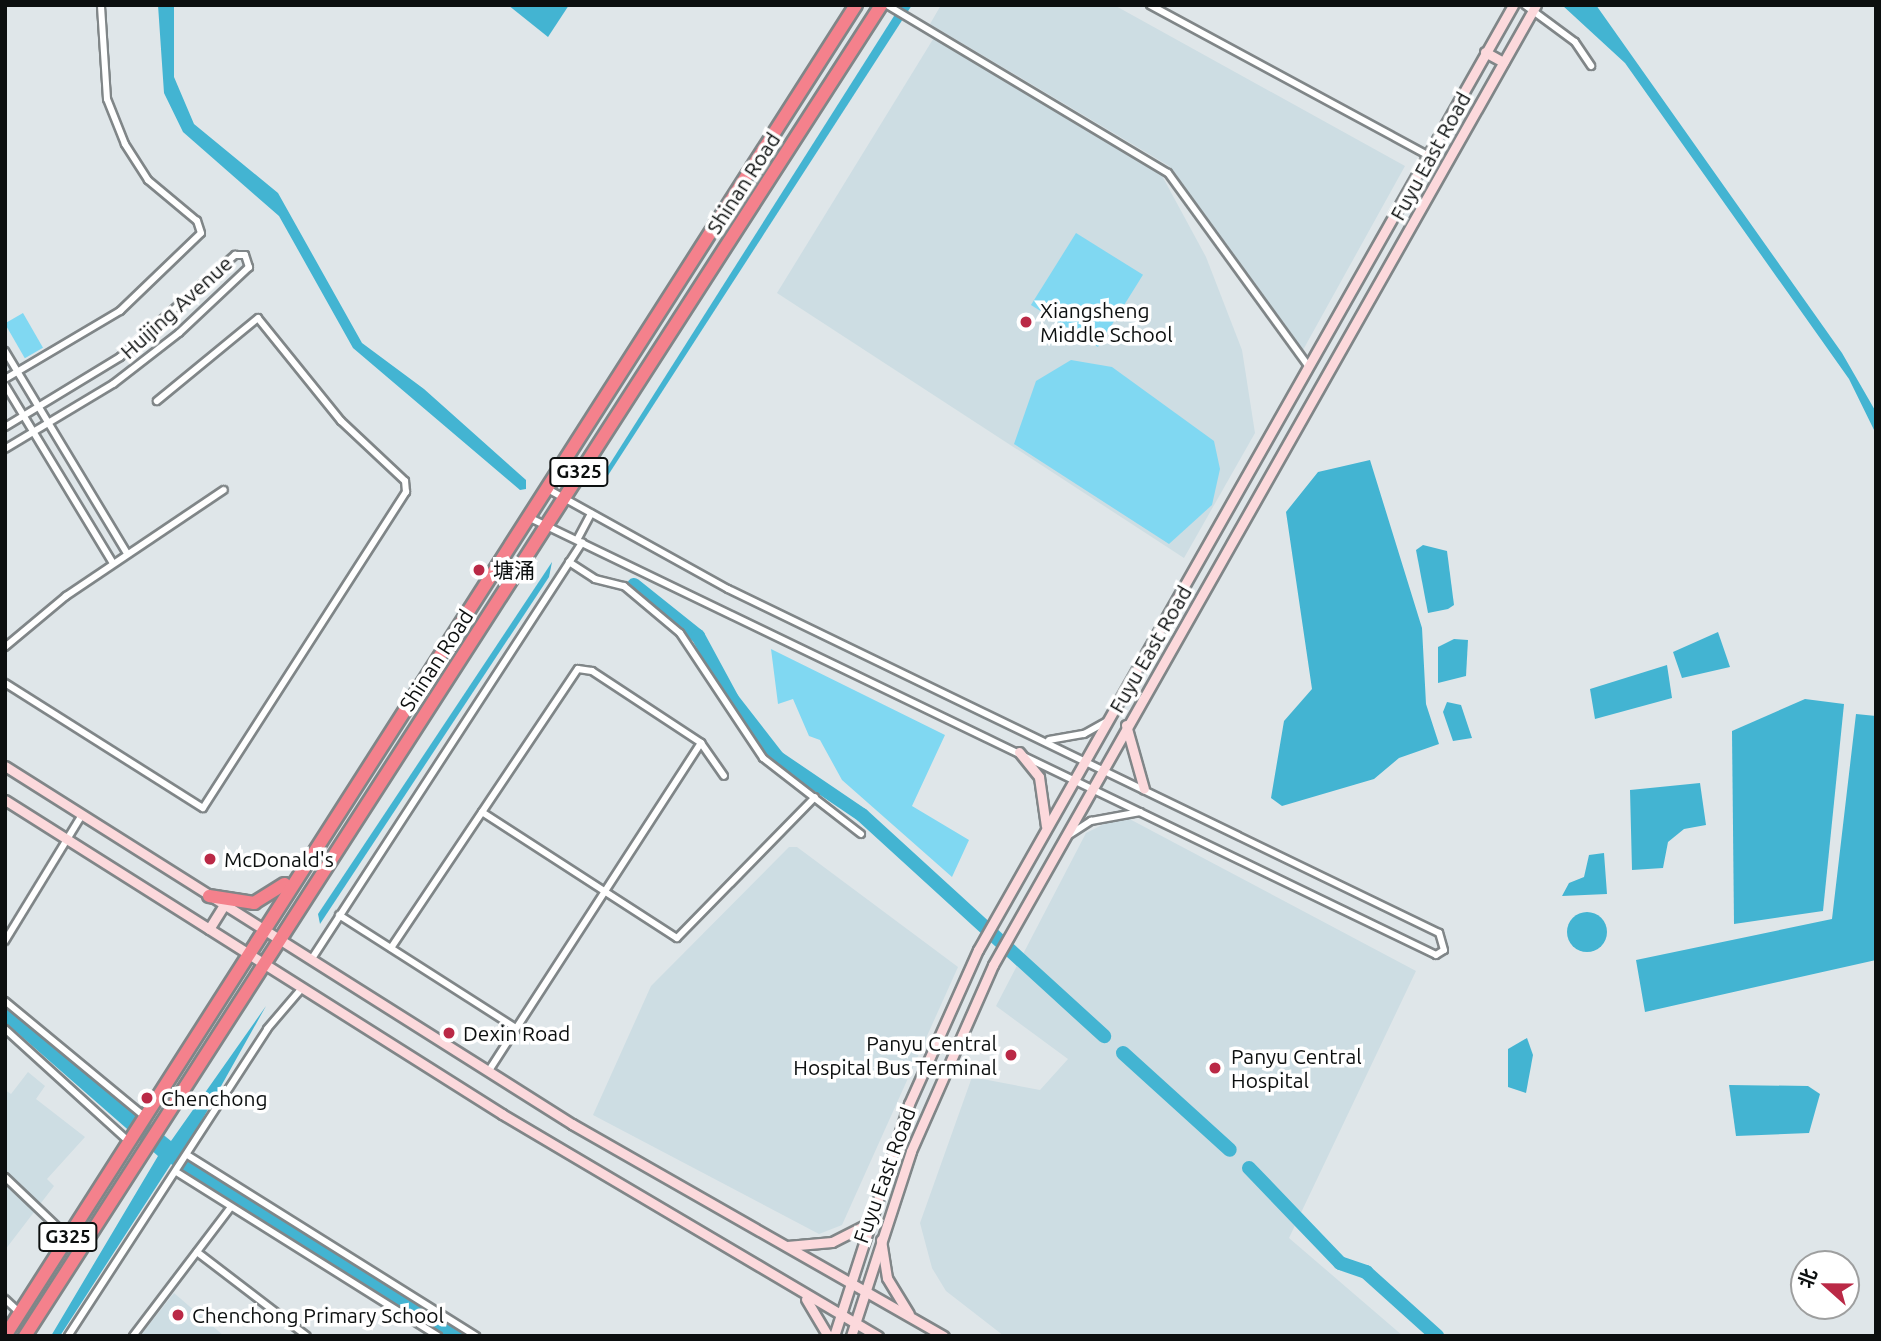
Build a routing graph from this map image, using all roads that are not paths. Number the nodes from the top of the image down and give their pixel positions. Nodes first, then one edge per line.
1 (101, 5) edge
2 (856, 5) edge
3 (1150, 5) edge
4 (1513, 5) edge
5 (887, 7) edge
6 (1532, 7) edge
7 (1485, 52) junction
8 (1503, 62) junction
9 (1591, 66) dead end
10 (1427, 155) junction
11 (5, 351) edge
12 (1309, 367) junction
13 (18, 372) junction
14 (5, 379) edge
15 (5, 385) edge
16 (157, 401) dead end
17 (41, 407) junction
18 (25, 416) junction
19 (50, 422) junction
20 (5, 427) edge
21 (34, 431) junction
22 (5, 449) edge
23 (562, 461) junction
24 (580, 471) junction
25 (545, 488) junction
26 (224, 491) dead end
27 (563, 498) junction
28 (591, 514) junction
29 (526, 516) junction
30 (545, 525) junction
31 (510, 541) junction
32 (579, 541) junction
33 (528, 551) junction
34 (127, 554) junction
35 (569, 562) junction
36 (113, 563) junction
37 (5, 647) edge
38 (5, 683) edge
39 (1106, 722) junction
40 (1126, 725) junction
41 (1041, 739) junction
42 (701, 743) junction
43 (1019, 752) junction
44 (1085, 760) junction
45 (5, 766) edge
46 (1101, 768) junction
47 (724, 776) dead end
48 (1074, 779) junction
49 (1091, 787) junction
50 (1144, 789) junction
51 (815, 797) junction
52 (5, 800) edge
53 (482, 812) junction
54 (1142, 812) junction
55 (82, 815) junction
56 (1046, 829) junction
57 (861, 834) dead end
58 (68, 840) junction
59 (1061, 840) junction
60 (1038, 842) junction
61 (1055, 851) junction
62 (298, 872) junction
63 (604, 892) junction
64 (209, 895) junction
65 (224, 905) junction
66 (340, 915) junction
67 (209, 929) junction
68 (262, 929) junction
69 (279, 940) junction
70 (5, 942) edge
71 (391, 948) junction
72 (247, 953) junction
73 (311, 960) junction
74 (264, 964) junction
75 (302, 988) junction
76 (5, 1001) edge
77 (516, 1028) junction
78 (5, 1029) edge
79 (488, 1072) junction
80 (144, 1118) junction
81 (130, 1140) junction
82 (188, 1158) junction
83 (179, 1172) junction
84 (5, 1177) edge
85 (231, 1207) junction
86 (867, 1224) junction
87 (880, 1236) junction
88 (68, 1237) junction
89 (786, 1246) junction
90 (197, 1252) junction
91 (848, 1281) junction
92 (795, 1288) junction
93 (862, 1290) junction
94 (5, 1299) edge
95 (20, 1313) junction
96 (840, 1314) junction
97 (912, 1318) junction
98 (854, 1322) junction
99 (5, 1336) edge
100 (25, 1336) edge
101 (68, 1336) edge
102 (133, 1336) edge
103 (307, 1336) edge
104 (438, 1336) edge
105 (476, 1336) edge
106 (828, 1336) edge
107 (834, 1336) edge
108 (851, 1336) edge
109 (878, 1336) edge
110 (944, 1336) edge

1 - 13 street
2 - 23 highway, Shinan Road / G325
3 - 10 street
4 - 7 street, Fuyu East Road
5 - 12 street
5 - 24 highway, Shinan Road / G325
6 - 8 street, Fuyu East Road
6 - 9 street
7 - 8 street
7 - 10 street, Fuyu East Road
8 - 40 street, Fuyu East Road
10 - 12 street, Fuyu East Road
11 - 13 street
12 - 39 street, Fuyu East Road
13 - 14 street
13 - 17 street
15 - 18 street
16 - 38 street
17 - 18 street, Huijing Avenue
17 - 19 street
17 - 19 street, Huijing Avenue
18 - 20 street, Huijing Avenue
18 - 21 street
19 - 21 street, Huijing Avenue
19 - 34 street
21 - 22 street, Huijing Avenue
21 - 36 street
23 - 24 highway
23 - 25 highway, Shinan Road / G325
24 - 27 highway, Shinan Road / G325
25 - 27 street
25 - 29 highway, Shinan Road / G325
26 - 34 street
27 - 28 street
27 - 30 highway, Shinan Road / G325
28 - 32 street
28 - 41 street
29 - 30 street
29 - 31 highway, Shinan Road / G325
30 - 32 street
30 - 33 highway, Shinan Road / G325
31 - 33 highway
31 - 62 highway, Shinan Road / G325
32 - 35 street
32 - 43 street
33 - 69 highway, Shinan Road / G325
34 - 36 street
35 - 51 street
35 - 66 street
36 - 37 street
39 - 41 street
39 - 44 street, Fuyu East Road
40 - 46 street, Fuyu East Road
40 - 50 street
41 - 44 street
42 - 47 street
42 - 53 street
42 - 63 street
43 - 48 street
43 - 56 street
44 - 46 street
44 - 48 street, Fuyu East Road
45 - 55 street
46 - 49 street, Fuyu East Road
46 - 50 street
48 - 49 street
48 - 56 street, Fuyu East Road
49 - 54 street
49 - 59 street, Fuyu East Road
50 - 54 street
51 - 57 street
51 - 63 street
52 - 58 street
53 - 63 street
53 - 71 street
54 - 59 street
55 - 58 street
55 - 64 street
56 - 60 street, Fuyu East Road
58 - 67 street
58 - 70 street
59 - 61 street, Fuyu East Road
60 - 61 street
60 - 86 street, Fuyu East Road
61 - 87 street, Fuyu East Road
62 - 64 highway
62 - 68 highway, Shinan Road / G325
63 - 77 street
64 - 65 street
65 - 67 street
65 - 68 street
66 - 71 street
66 - 73 street
67 - 72 street
68 - 69 street
68 - 72 highway, Shinan Road / G325
69 - 73 street
69 - 74 highway, Shinan Road / G325
71 - 77 street
72 - 74 street
72 - 80 highway, Shinan Road / G325
73 - 79 street
74 - 75 street
74 - 100 highway, Shinan Road / G325
75 - 82 street
75 - 92 street
76 - 80 street
77 - 79 street
78 - 81 street
79 - 89 street
80 - 81 highway, Shinan Road / G325
81 - 88 highway, Shinan Road / G325
82 - 83 street
82 - 105 street
83 - 85 street
83 - 101 street
84 - 88 street
85 - 90 street
85 - 104 street
86 - 89 street
86 - 91 street, Fuyu East Road
87 - 93 street, Fuyu East Road
87 - 97 street
88 - 95 highway, Shinan Road / G325
89 - 91 street
90 - 102 street
90 - 103 street
91 - 93 street
91 - 96 street, Fuyu East Road
92 - 96 street
92 - 106 street
93 - 97 street
93 - 98 street, Fuyu East Road
94 - 95 street
95 - 99 highway, Shinan Road / G325
96 - 98 street
96 - 107 street, Fuyu East Road
97 - 110 street
98 - 108 street, Fuyu East Road
98 - 109 street

